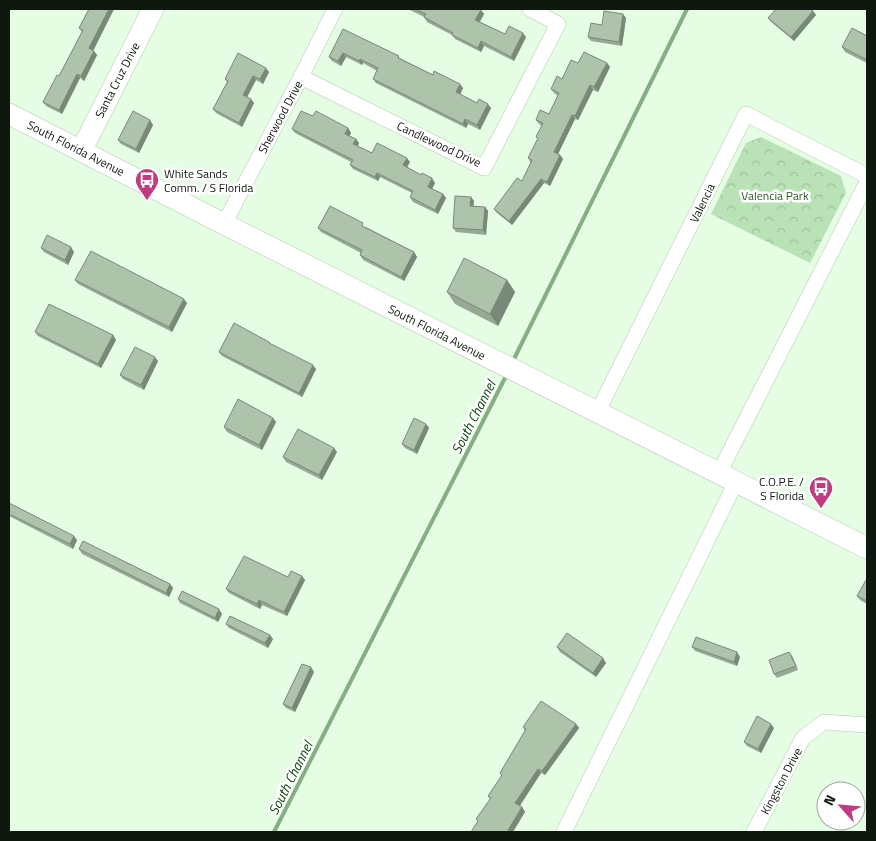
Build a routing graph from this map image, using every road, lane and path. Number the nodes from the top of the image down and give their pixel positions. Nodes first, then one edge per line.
1 (153, 9) edge
2 (335, 9) edge
3 (530, 9) edge
4 (301, 77) junction
5 (9, 114) edge
6 (81, 151) junction
7 (867, 176) edge
8 (867, 182) edge
9 (224, 224) junction
10 (598, 413) junction
11 (728, 477) junction
12 (867, 548) edge
13 (867, 726) edge
14 (564, 832) edge
15 (754, 832) edge

1 - 6 main road, Santa Cruz Drive
2 - 4 street, Sherwood Drive
3 - 4 street, Candlewood Drive
4 - 9 street, Sherwood Drive
5 - 6 main road, South Florida Avenue
6 - 9 main road, South Florida Avenue
7 - 10 street, Valencia
8 - 11 street
9 - 10 main road, South Florida Avenue
10 - 11 main road, South Florida Avenue
11 - 12 main road, South Florida Avenue
11 - 14 street
13 - 15 street, Kingston Drive

